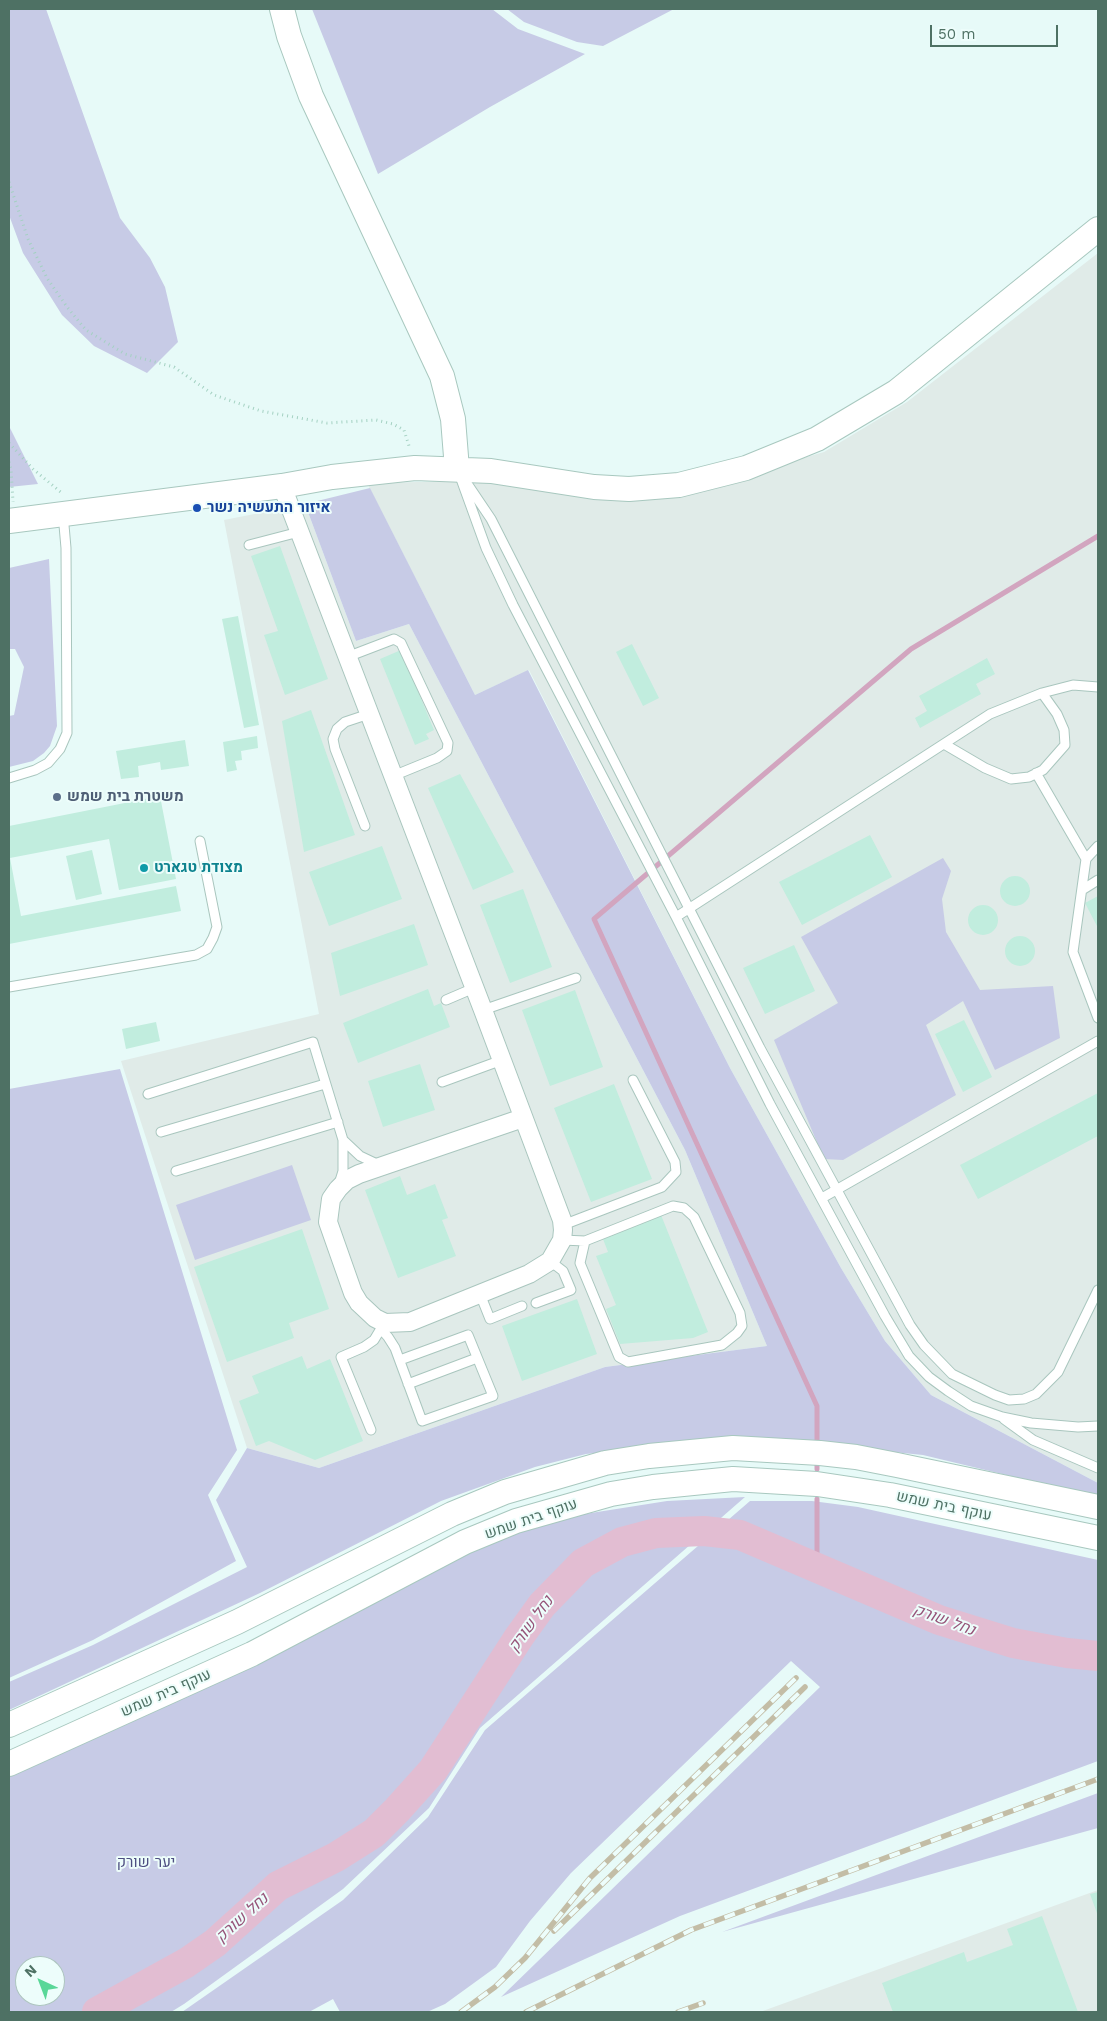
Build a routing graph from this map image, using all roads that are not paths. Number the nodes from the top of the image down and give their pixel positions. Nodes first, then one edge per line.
1 (282, 9) edge
2 (1098, 229) edge
3 (457, 469) junction
4 (282, 486) junction
5 (73, 512) junction
6 (12, 520) edge
7 (299, 532) junction
8 (249, 545) dead end
9 (347, 657) junction
10 (1098, 687) edge
11 (1042, 693) junction
12 (369, 714) junction
13 (944, 744) junction
14 (1036, 774) junction
15 (393, 776) junction
16 (9, 778) edge
17 (365, 826) dead end
18 (200, 841) dead end
19 (1098, 846) edge
20 (1086, 859) junction
21 (1098, 880) edge
22 (1082, 890) junction
23 (689, 909) junction
24 (676, 917) junction
25 (576, 978) dead end
26 (9, 987) edge
27 (474, 988) junction
28 (446, 1000) dead end
29 (483, 1010) junction
30 (1098, 1018) edge
31 (1098, 1041) edge
32 (502, 1060) junction
33 (633, 1080) dead end
34 (442, 1082) dead end
35 (325, 1084) junction
36 (148, 1094) dead end
37 (524, 1118) junction
38 (338, 1122) junction
39 (161, 1132) dead end
40 (343, 1140) junction
41 (384, 1166) junction
42 (176, 1171) dead end
43 (338, 1189) junction
44 (837, 1190) junction
45 (822, 1198) junction
46 (563, 1233) junction
47 (585, 1241) junction
48 (550, 1261) junction
49 (1098, 1290) edge
50 (480, 1294) junction
51 (536, 1303) dead end
52 (522, 1306) dead end
53 (383, 1326) junction
54 (477, 1358) junction
55 (400, 1360) junction
56 (408, 1384) junction
57 (1002, 1417) junction
58 (1098, 1426) edge
59 (371, 1430) dead end
60 (1098, 1468) edge
61 (1098, 1507) edge
62 (1098, 1538) edge
63 (9, 1725) edge
64 (9, 1764) edge

1 - 3 main road
2 - 3 main road
3 - 4 main road
3 - 23 lane
3 - 24 lane
4 - 5 main road
4 - 7 street
5 - 6 main road
5 - 16 lane
7 - 8 lane
7 - 9 street
9 - 12 street
9 - 15 lane
10 - 11 lane
11 - 13 lane
11 - 14 lane
12 - 15 street
12 - 17 lane
13 - 14 lane
13 - 23 lane
14 - 20 lane
15 - 27 street
18 - 26 lane
19 - 20 lane
20 - 22 lane
21 - 22 lane
22 - 30 lane
23 - 24 lane
23 - 44 lane
24 - 45 lane
25 - 29 lane
27 - 28 lane
27 - 29 street
29 - 32 street
31 - 44 lane
32 - 34 lane
32 - 37 street
33 - 46 lane
35 - 36 lane
35 - 38 lane
35 - 39 lane
37 - 41 street
37 - 46 street
38 - 40 lane
38 - 42 lane
40 - 41 lane
40 - 43 lane
41 - 43 street
43 - 53 street
44 - 45 lane
44 - 49 lane
45 - 57 lane
46 - 47 lane
46 - 48 street
47 - 47 lane
48 - 50 street
48 - 51 lane
50 - 52 lane
50 - 53 street
53 - 55 lane
53 - 59 lane
54 - 55 lane
54 - 56 lane
54 - 56 lane
55 - 56 lane
57 - 58 lane
57 - 60 lane
61 - 63 main road, עוקף בית שמש
62 - 64 main road, עוקף בית שמש

